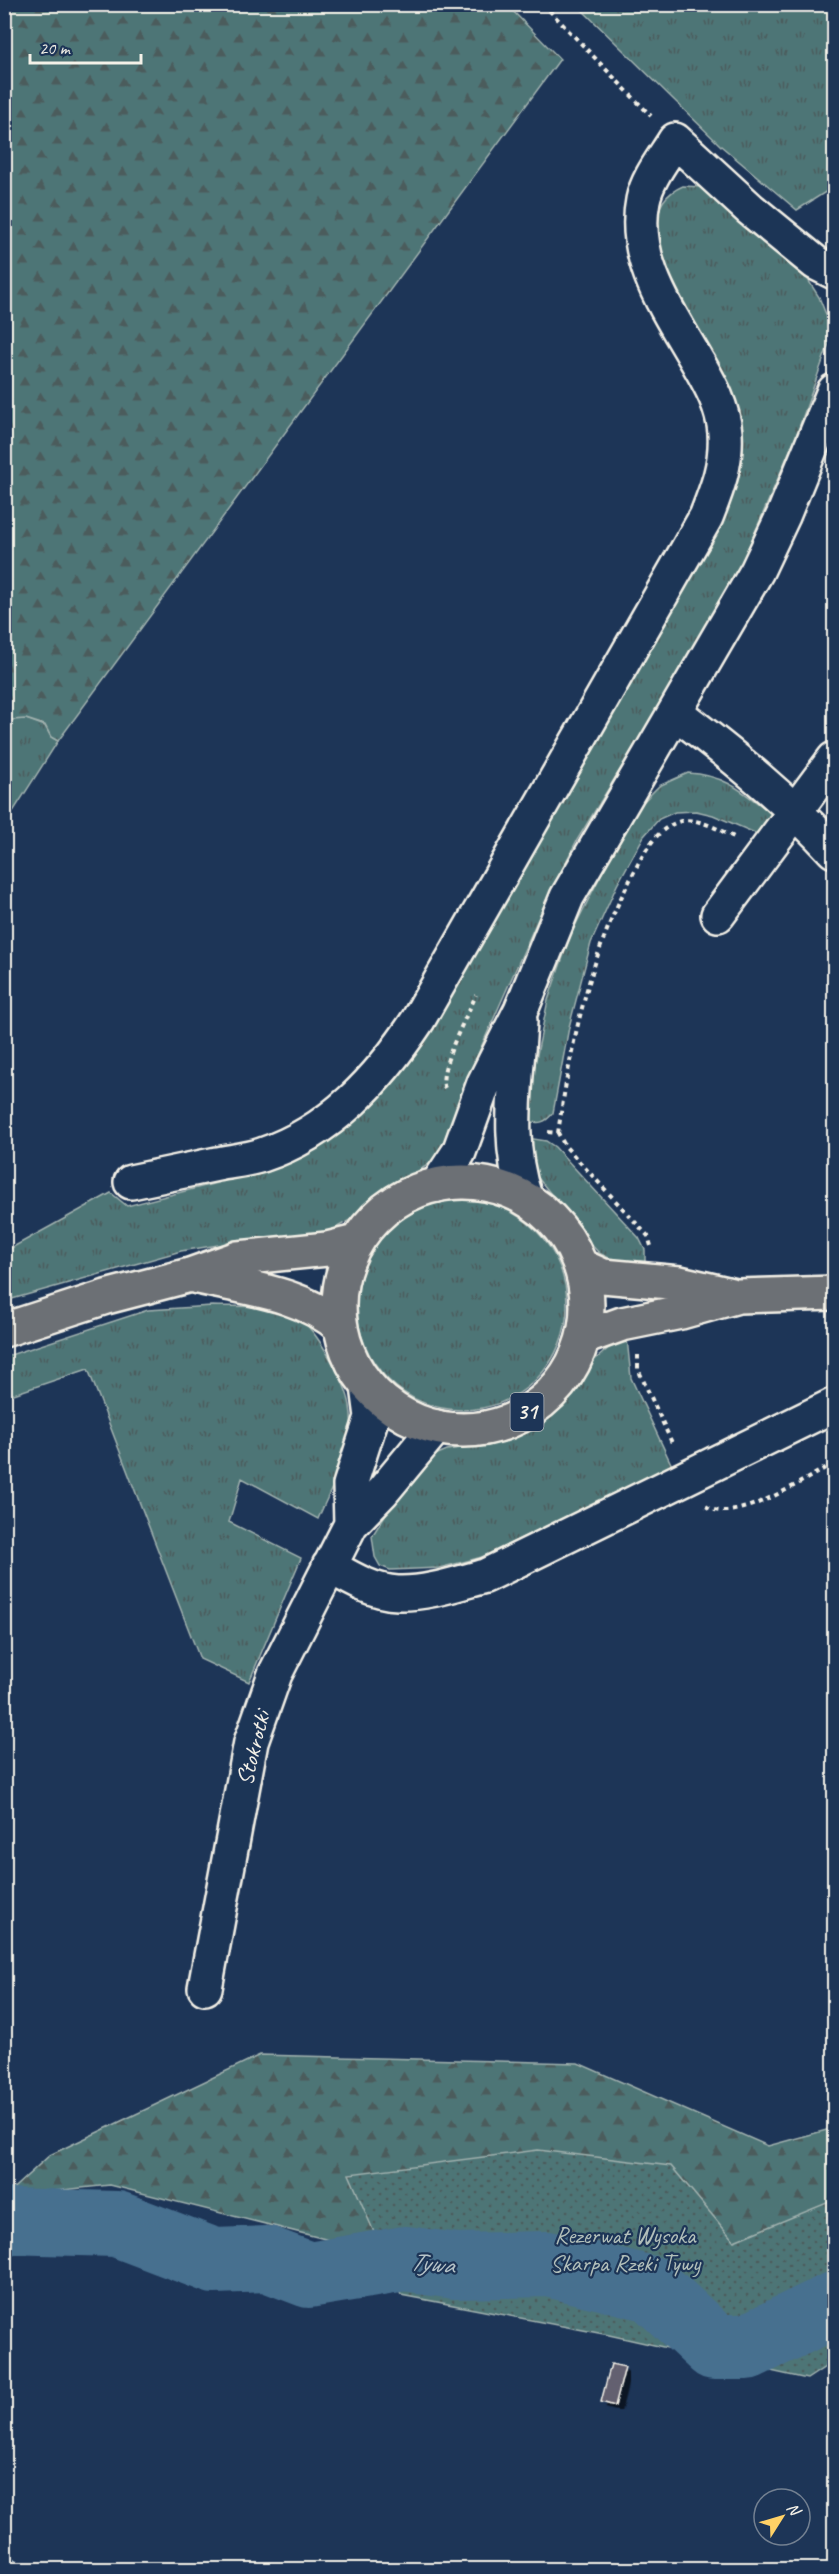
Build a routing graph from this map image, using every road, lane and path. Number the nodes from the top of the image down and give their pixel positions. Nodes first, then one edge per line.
1 (543, 4) edge
2 (675, 140) junction
3 (834, 272) edge
4 (834, 390) edge
5 (675, 712) junction
6 (834, 759) edge
7 (797, 811) junction
8 (834, 851) edge
9 (767, 853) junction
10 (718, 915) dead end
11 (521, 1010) junction
12 (558, 1133) dead end
13 (131, 1182) dead end
14 (437, 1185) junction
15 (525, 1197) junction
16 (356, 1242) junction
17 (581, 1266) junction
18 (190, 1275) junction
19 (834, 1293) edge
20 (738, 1296) junction
21 (341, 1327) junction
22 (4, 1330) edge
23 (583, 1338) junction
24 (368, 1386) junction
25 (834, 1405) edge
26 (436, 1427) junction
27 (351, 1524) junction
28 (329, 1566) junction
29 (205, 1988) dead end

1 - 2 path
2 - 3 street
2 - 13 street
4 - 5 street
5 - 7 street
5 - 11 street
6 - 7 street
7 - 8 street
7 - 9 street
9 - 10 street
9 - 12 path
11 - 14 street
11 - 15 street
14 - 15 main road, 31
14 - 16 main road, 31
15 - 17 main road, 31
16 - 18 main road
16 - 21 main road, 31
17 - 20 main road
17 - 23 main road, 31
18 - 21 main road
18 - 22 main road
19 - 20 main road
20 - 23 main road
21 - 24 main road, 31
23 - 26 main road, 31
24 - 26 main road, 31
24 - 27 street, Stokrotki
25 - 28 street
26 - 27 street, Stokrotki
27 - 28 street, Stokrotki
28 - 29 street, Stokrotki

